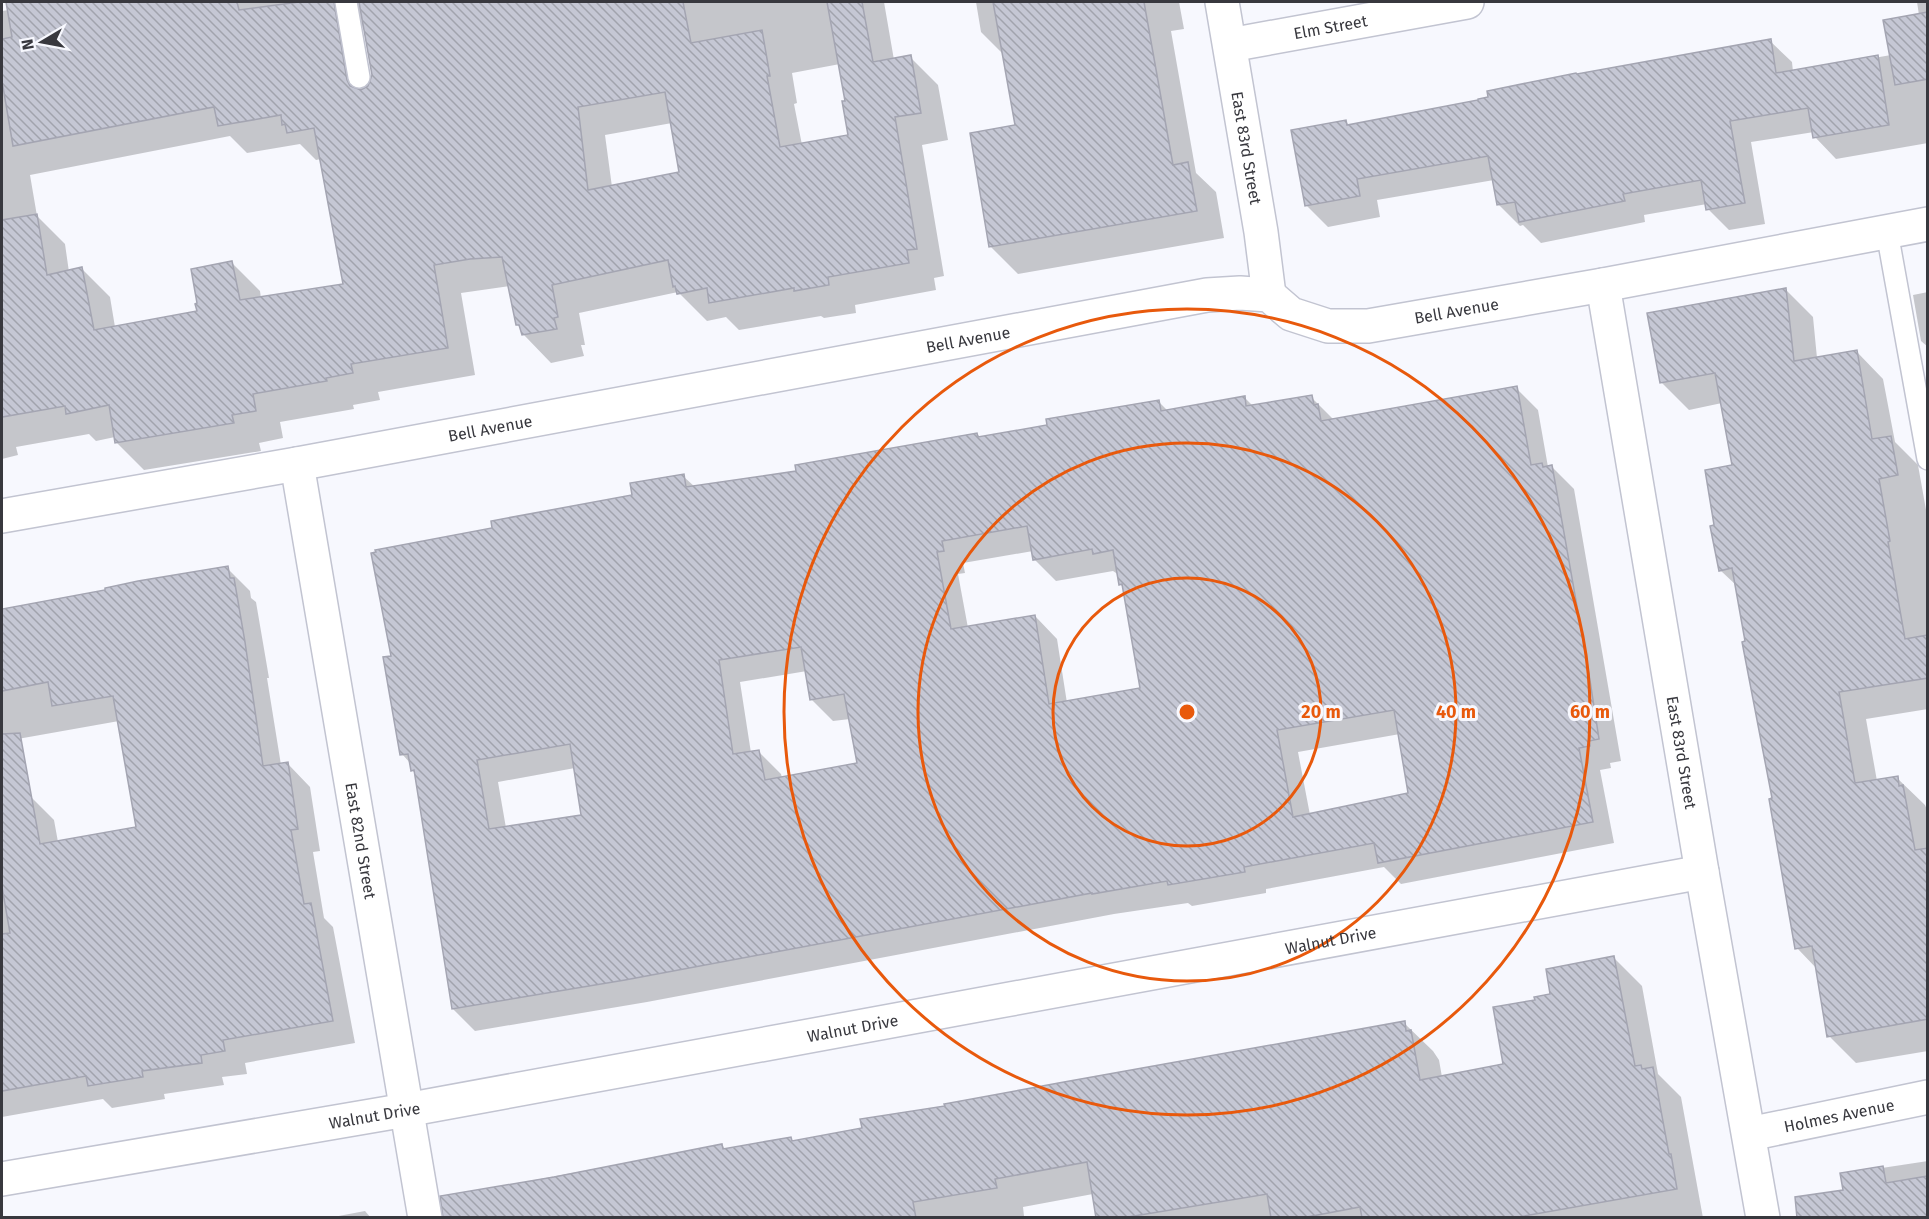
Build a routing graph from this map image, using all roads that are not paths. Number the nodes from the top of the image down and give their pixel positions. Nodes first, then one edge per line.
1 (346, 2) edge
2 (1222, 2) edge
3 (1467, 2) edge
4 (1230, 45) junction
5 (359, 77) dead end
6 (1928, 224) edge
7 (1887, 232) junction
8 (1603, 285) junction
9 (1269, 295) junction
10 (1928, 459) edge
11 (297, 464) junction
12 (2, 516) edge
13 (1702, 872) junction
14 (1928, 1097) edge
15 (406, 1110) junction
16 (1749, 1134) junction
17 (2, 1179) edge
18 (425, 1218) edge
19 (1763, 1218) edge

1 - 5 lane
2 - 4 street, East 83rd Street
3 - 4 street, Elm Street
4 - 9 street, East 83rd Street
6 - 7 street, Bell Avenue
7 - 8 street, Bell Avenue
7 - 10 lane
8 - 9 street, Bell Avenue
8 - 13 street, East 83rd Street
9 - 11 street, Bell Avenue
11 - 12 street, Bell Avenue
11 - 15 street, East 82nd Street
13 - 15 street, Walnut Drive
13 - 16 street, East 83rd Street
14 - 16 street, Holmes Avenue
15 - 17 street, Walnut Drive
15 - 18 street, East 82nd Street
16 - 19 street, East 83rd Street

